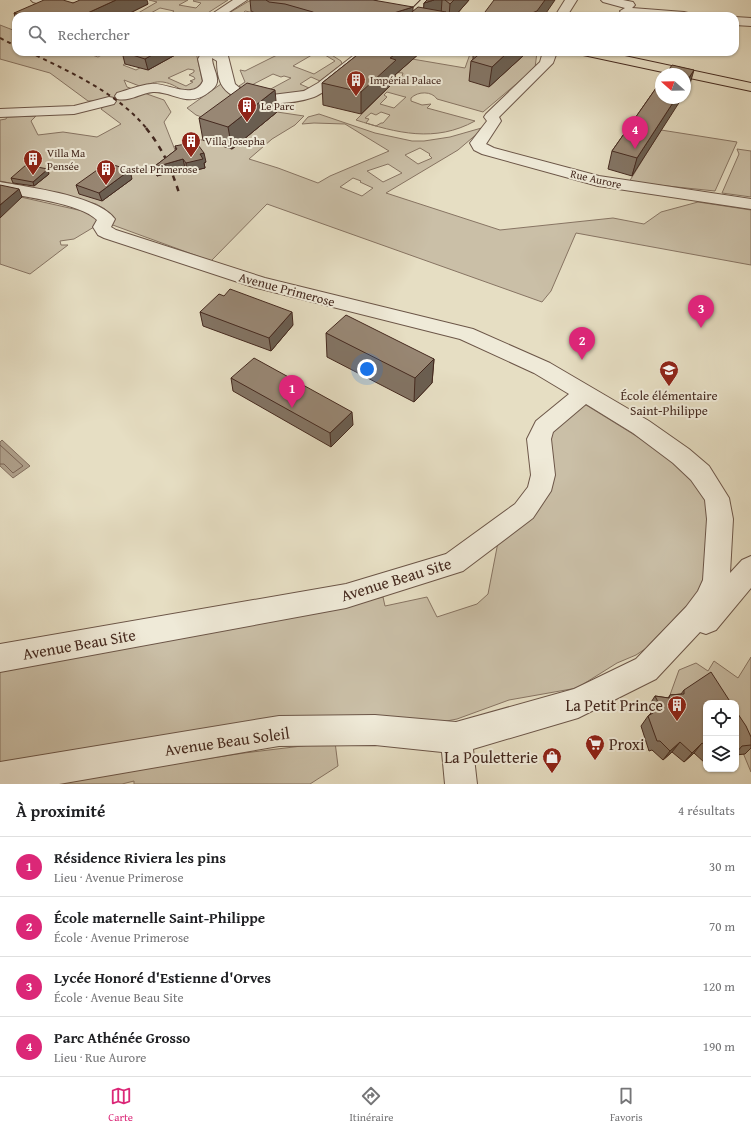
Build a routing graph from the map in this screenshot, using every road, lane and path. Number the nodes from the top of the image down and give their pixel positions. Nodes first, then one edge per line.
1 (38, 0) edge
2 (241, 0) edge
3 (428, 0) edge
4 (571, 0) edge
5 (607, 0) edge
6 (80, 12) edge
7 (222, 12) edge
8 (414, 12) edge
9 (564, 12) edge
10 (656, 12) edge
11 (739, 21) edge
12 (751, 22) edge
13 (207, 56) edge
14 (216, 56) edge
15 (361, 56) edge
16 (549, 56) edge
17 (607, 56) edge
18 (751, 87) edge
19 (0, 113) edge
20 (0, 187) edge
21 (751, 204) edge
22 (585, 393) junction
23 (751, 568) edge
24 (0, 658) edge
25 (646, 669) junction
26 (456, 738) junction
27 (0, 778) edge
28 (461, 784) edge

1 - 6 street
2 - 7 street
3 - 8 main road
4 - 9 street
5 - 10 street
11 - 12 street
13 - 19 street
14 - 15 street
16 - 21 street, Rue Aurore
17 - 18 main road
20 - 22 street, Avenue Primerose
22 - 24 street, Avenue Beau Site
22 - 25 street
23 - 25 street
25 - 26 street
26 - 27 street, Avenue Beau Soleil
26 - 28 street

